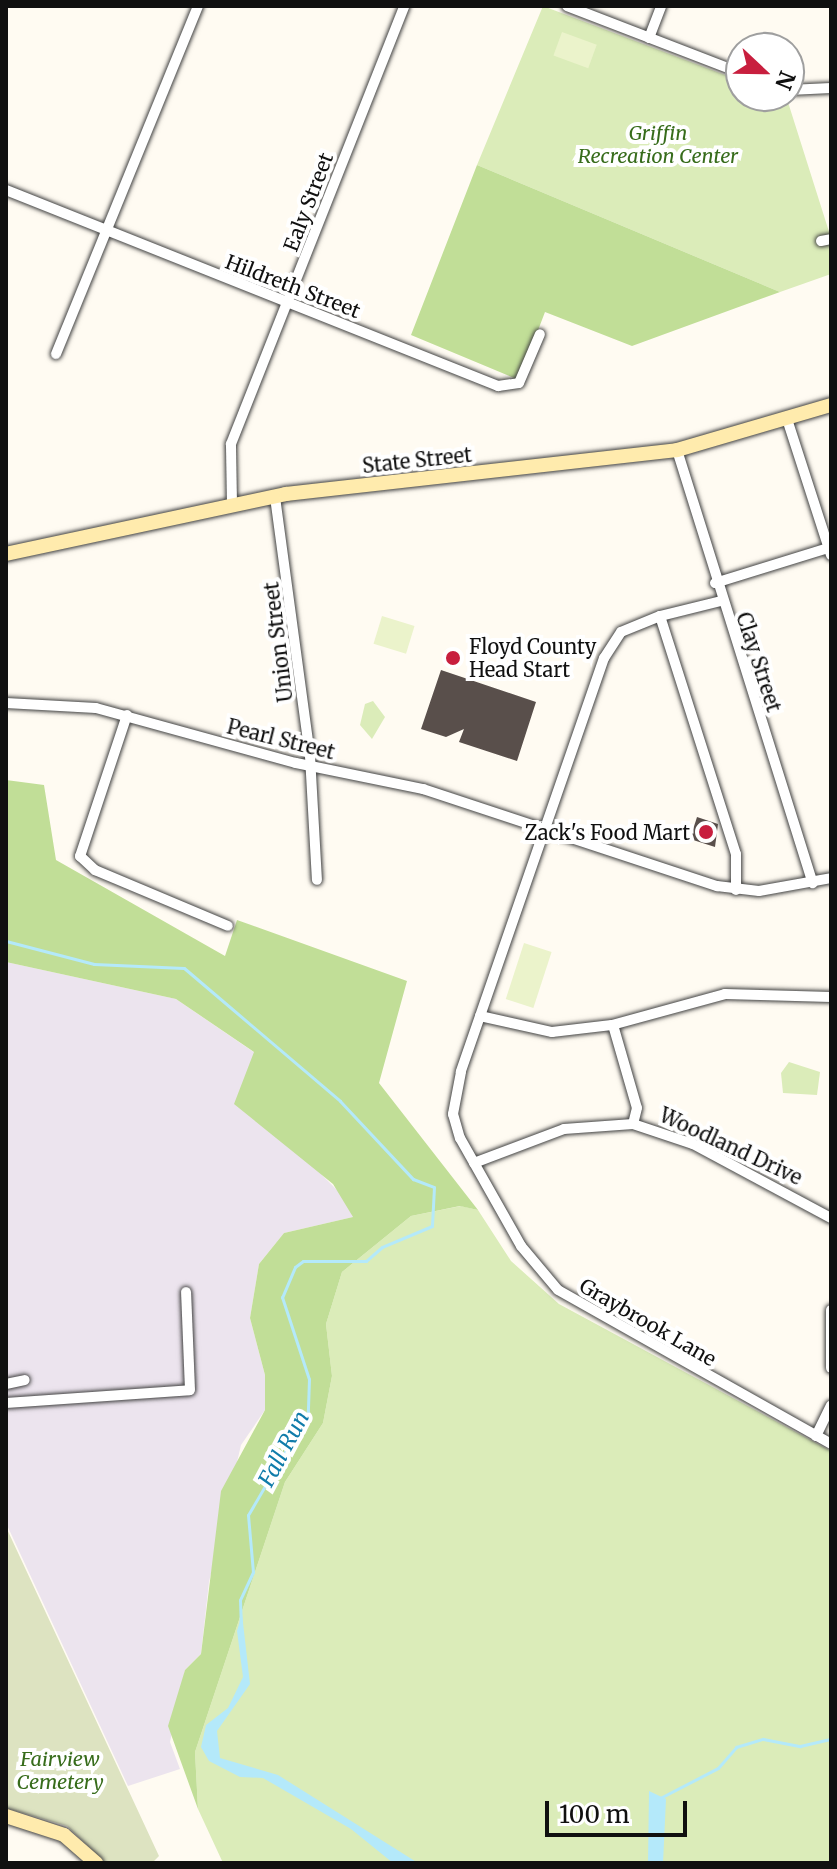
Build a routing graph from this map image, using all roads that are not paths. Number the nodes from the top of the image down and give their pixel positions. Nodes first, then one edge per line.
1 (198, 6) edge
2 (404, 6) edge
3 (567, 6) edge
4 (661, 6) edge
5 (649, 38) junction
6 (725, 67) edge
7 (831, 88) edge
8 (805, 92) edge
9 (6, 190) edge
10 (109, 233) junction
11 (287, 305) junction
12 (540, 334) dead end
13 (56, 354) dead end
14 (831, 405) edge
15 (787, 419) junction
16 (677, 450) junction
17 (275, 497) junction
18 (232, 504) junction
19 (830, 550) edge
20 (6, 554) edge
21 (715, 583) junction
22 (721, 601) junction
23 (660, 616) junction
24 (6, 703) edge
25 (127, 715) junction
26 (310, 766) junction
27 (544, 827) junction
28 (831, 878) edge
29 (317, 880) dead end
30 (813, 883) junction
31 (736, 890) junction
32 (228, 926) dead end
33 (831, 997) edge
34 (480, 1016) junction
35 (613, 1025) junction
36 (633, 1124) junction
37 (474, 1163) junction
38 (831, 1218) edge
39 (186, 1292) dead end
40 (831, 1310) edge
41 (831, 1368) edge
42 (25, 1380) dead end
43 (6, 1384) edge
44 (6, 1403) edge
45 (831, 1405) edge
46 (816, 1436) junction
47 (831, 1444) edge
48 (6, 1816) edge
49 (96, 1863) edge

1 - 10 street
2 - 11 street, Ealy Street
3 - 5 street
4 - 5 street
5 - 6 street
7 - 8 street
9 - 10 street, Hildreth Street
10 - 11 street, Hildreth Street
10 - 13 street
11 - 12 street, Hildreth Street
11 - 18 street, Ealy Street
14 - 15 main road, State Street
15 - 16 main road, State Street
15 - 19 street
16 - 17 main road, State Street
16 - 21 street, Clay Street
17 - 18 main road, State Street
17 - 26 street, Union Street
18 - 20 main road, State Street
19 - 21 street
21 - 22 street, Clay Street
22 - 23 street, Graybrook Lane
22 - 30 street, Clay Street
23 - 27 street, Graybrook Lane
23 - 31 street
24 - 25 street, Pearl Street
25 - 26 street, Pearl Street
25 - 32 street
26 - 27 street, Pearl Street
26 - 29 street, Union Street
27 - 31 street, Pearl Street
27 - 34 street, Graybrook Lane
28 - 30 street
30 - 31 street
33 - 35 street
34 - 35 street
34 - 37 street, Graybrook Lane
35 - 36 street
36 - 37 street, Woodland Drive
36 - 38 street, Woodland Drive
37 - 46 street, Graybrook Lane
39 - 44 street
40 - 41 street
42 - 43 street
45 - 46 street
46 - 47 street, Graybrook Lane
48 - 49 main road

